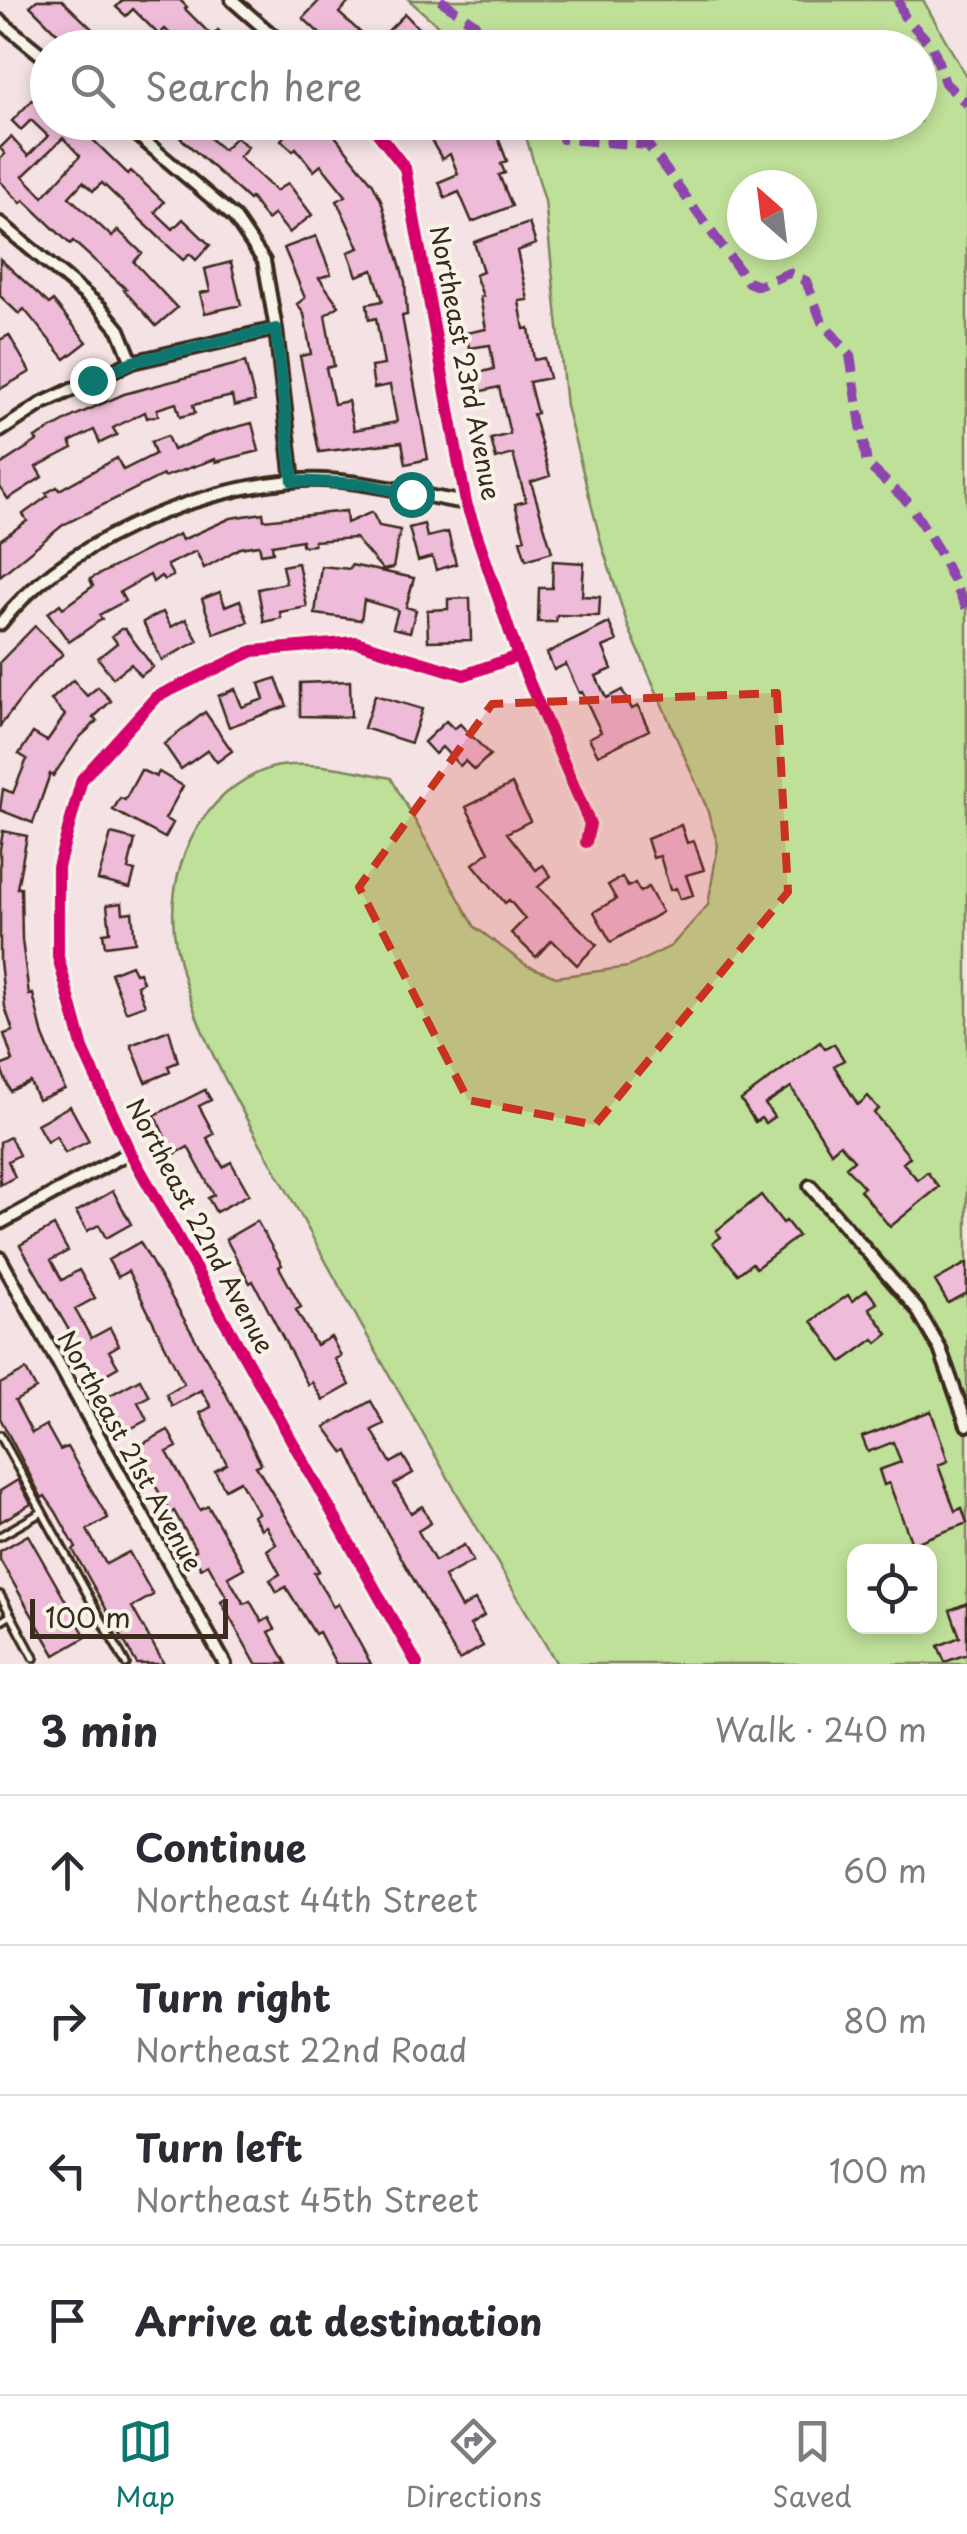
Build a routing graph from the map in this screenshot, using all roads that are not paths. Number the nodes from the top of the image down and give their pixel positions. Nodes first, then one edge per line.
1 (232, 0) edge
2 (0, 21) edge
3 (266, 30) edge
4 (30, 45) edge
5 (143, 140) edge
6 (383, 140) edge
7 (0, 223) edge
8 (276, 329) junction
9 (132, 362) junction
10 (0, 432) edge
11 (293, 481) junction
12 (466, 503) junction
13 (0, 624) edge
14 (518, 656) junction
15 (586, 842) dead end
16 (130, 1152) junction
17 (810, 1186) dead end
18 (0, 1223) edge
19 (0, 1258) edge
20 (967, 1425) edge
21 (0, 1436) edge
22 (10, 1454) junction
23 (2, 1459) dead end
24 (42, 1512) junction
25 (0, 1536) edge
26 (0, 1595) edge
27 (11, 1616) junction
28 (0, 1622) edge
29 (34, 1658) dead end
30 (126, 1664) edge
31 (225, 1664) edge
32 (417, 1664) edge

1 - 3 street
2 - 4 street
5 - 8 street
6 - 12 street, Northeast 23rd Avenue
7 - 9 street
8 - 9 street
8 - 11 street
9 - 10 street
11 - 12 street
11 - 13 street
12 - 14 street, Northeast 23rd Avenue
14 - 15 street, Northeast 23rd Avenue
14 - 16 street, Northeast 22nd Avenue
16 - 18 street
16 - 32 street, Northeast 22nd Avenue
17 - 20 street
19 - 31 street, Northeast 21st Avenue
21 - 22 lane
22 - 23 lane
22 - 24 lane
24 - 25 lane
24 - 30 lane
26 - 27 lane
27 - 28 lane
27 - 29 lane

